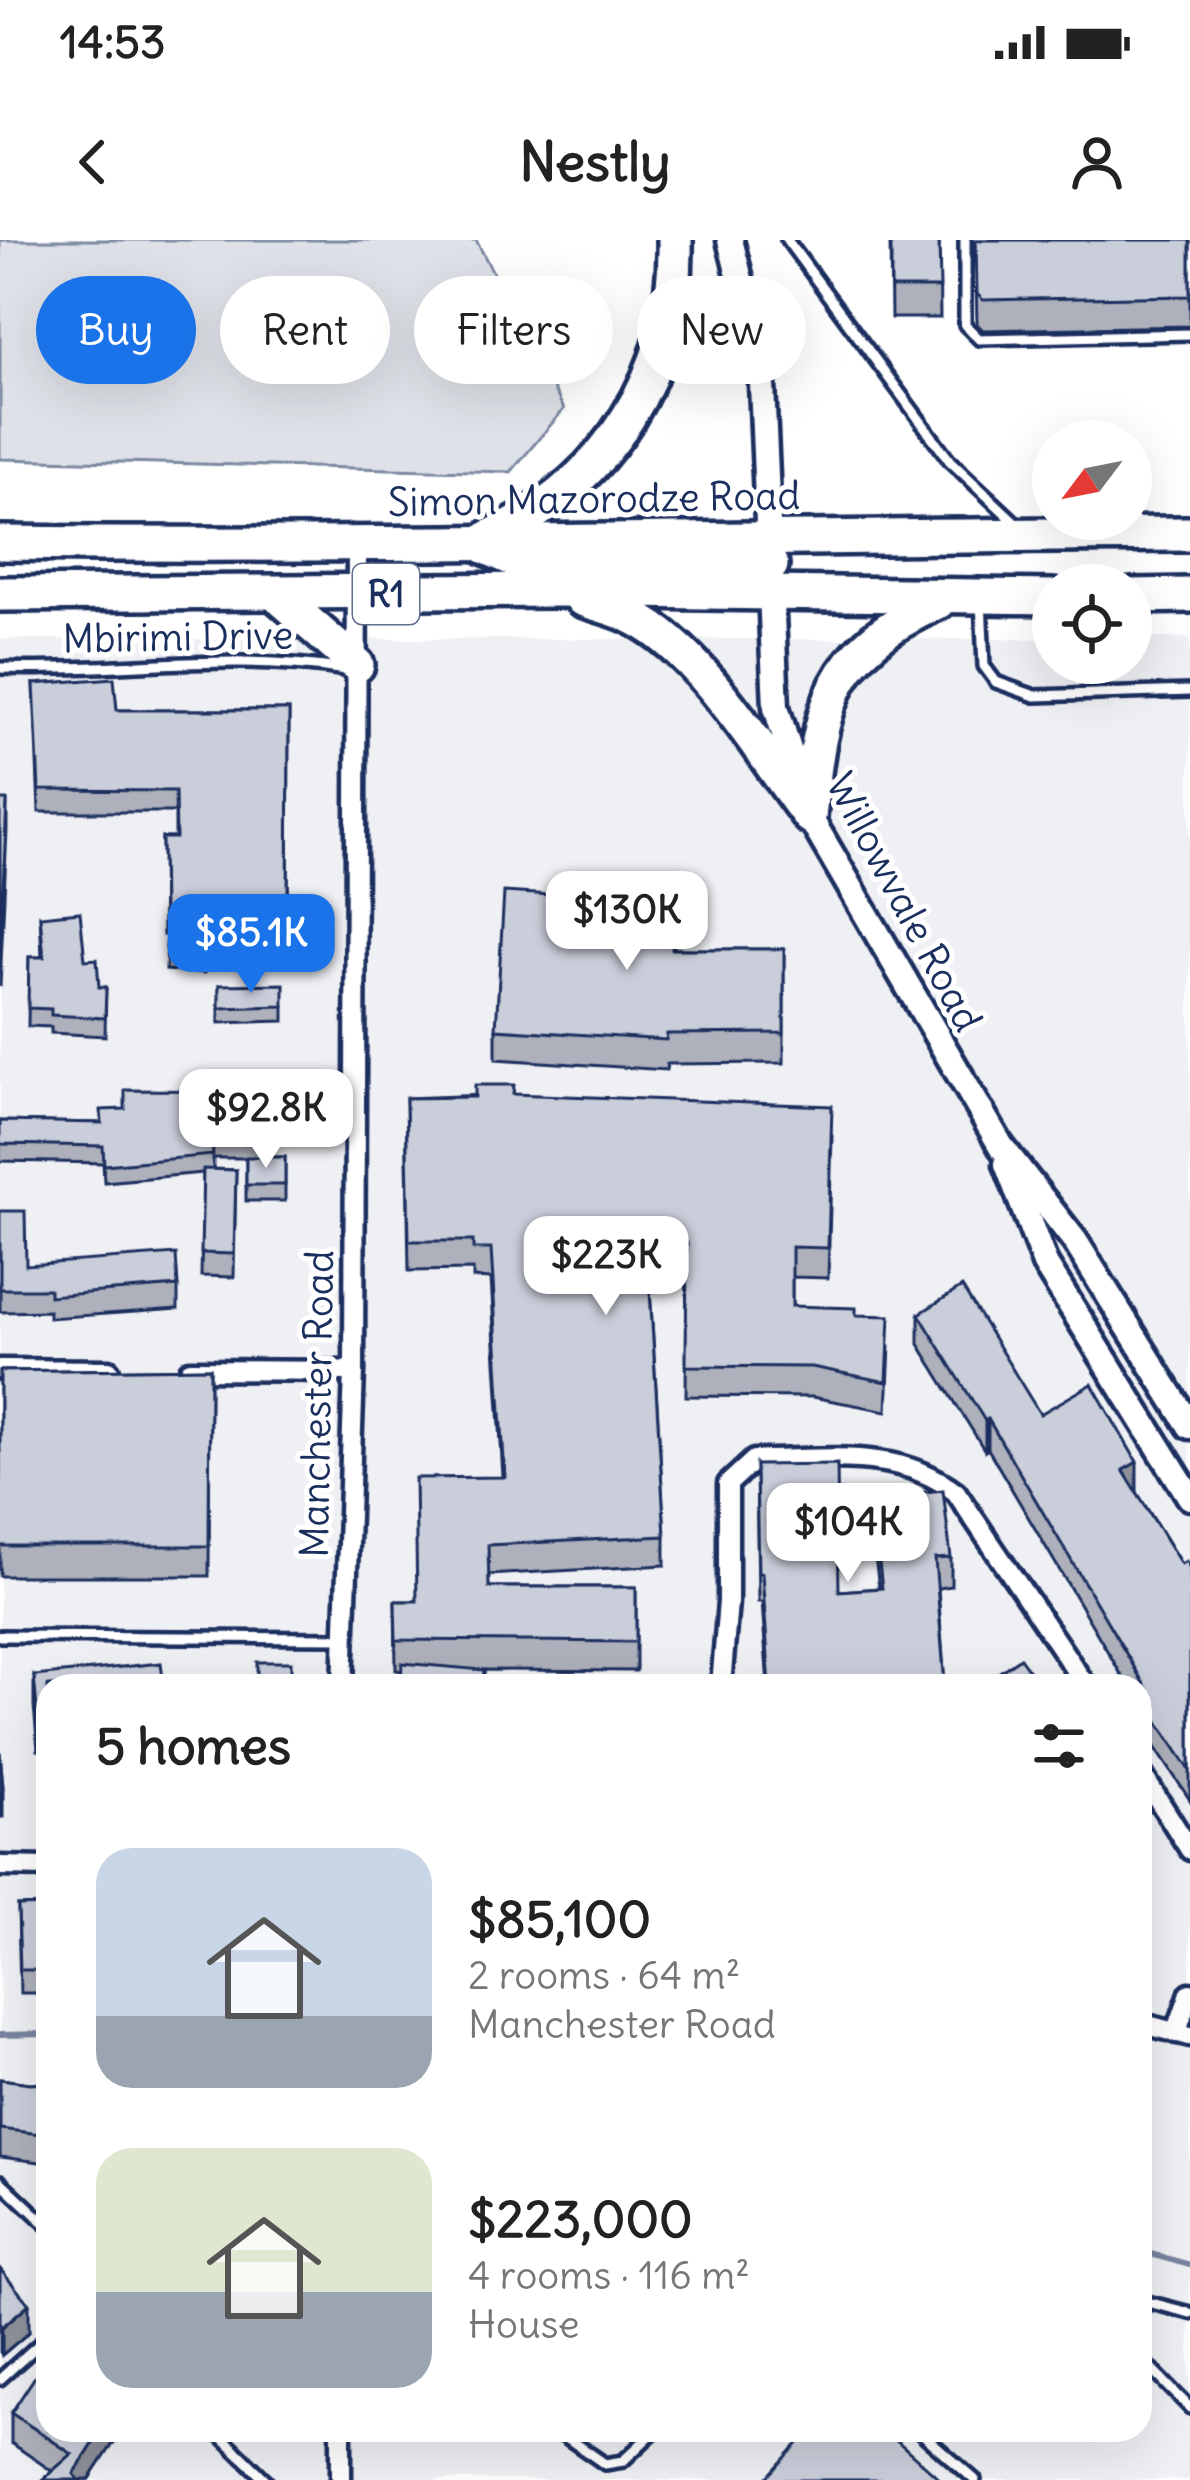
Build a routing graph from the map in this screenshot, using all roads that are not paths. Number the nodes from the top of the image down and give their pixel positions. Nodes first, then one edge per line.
1 (675, 240) edge
2 (730, 240) edge
3 (787, 240) edge
4 (964, 240) edge
5 (1190, 334) edge
6 (1190, 534) edge
7 (1030, 535) junction
8 (477, 542) junction
9 (0, 543) edge
10 (178, 545) junction
11 (357, 547) junction
12 (771, 564) junction
13 (558, 590) junction
14 (275, 593) junction
15 (0, 594) edge
16 (355, 594) junction
17 (1190, 595) edge
18 (1152, 596) edge
19 (1032, 597) edge
20 (945, 598) junction
21 (981, 598) junction
22 (0, 668) edge
23 (357, 669) junction
24 (1190, 691) edge
25 (809, 816) junction
26 (1001, 1146) junction
27 (0, 1370) edge
28 (142, 1370) edge
29 (165, 1370) edge
30 (354, 1371) junction
31 (1190, 1426) edge
32 (1190, 1497) edge
33 (0, 1636) edge
34 (344, 1638) junction
35 (344, 1674) edge
36 (722, 1674) edge
37 (1078, 1674) edge
38 (1152, 1791) edge
39 (1190, 1850) edge
40 (0, 1866) edge
41 (36, 1868) edge
42 (1190, 1993) edge
43 (1152, 2026) edge
44 (1183, 2035) edge
45 (0, 2181) edge
46 (36, 2215) edge
47 (1152, 2303) edge
48 (1190, 2313) edge
49 (36, 2347) edge
50 (1152, 2369) edge
51 (0, 2379) edge
52 (1190, 2408) edge
53 (227, 2442) edge
54 (341, 2442) edge
55 (573, 2442) edge
56 (643, 2442) edge
57 (932, 2442) edge
58 (605, 2464) junction
59 (266, 2480) edge
60 (341, 2480) edge
61 (600, 2480) edge
62 (975, 2480) edge

1 - 8 highway
2 - 12 main road, Willowvale Road
3 - 7 lane
4 - 5 lane
6 - 7 highway, Simon Mazorodze Road / R1
7 - 12 highway, Simon Mazorodze Road / R1
8 - 11 highway, Simon Mazorodze Road / R1
8 - 12 highway, Simon Mazorodze Road / R1
9 - 10 highway, Simon Mazorodze Road / R1
10 - 11 highway, Simon Mazorodze Road / R1
10 - 16 highway
11 - 16 street, Manchester Road
12 - 13 highway, Simon Mazorodze Road / R1
12 - 20 highway, Simon Mazorodze Road / R1
12 - 25 main road, Willowvale Road
13 - 16 highway, Simon Mazorodze Road / R1
13 - 25 highway
14 - 15 highway, Simon Mazorodze Road / R1
14 - 16 highway, Simon Mazorodze Road / R1
14 - 23 highway
16 - 23 street, Manchester Road
17 - 18 highway
19 - 21 highway, Simon Mazorodze Road / R1
20 - 21 highway, Simon Mazorodze Road / R1
20 - 25 highway
21 - 24 lane
22 - 23 lane, Mbirimi Drive
23 - 30 street, Manchester Road
25 - 26 main road, Willowvale Road
26 - 31 main road, Willowvale Road
26 - 32 main road, Willowvale Road
27 - 28 street
29 - 30 street
30 - 34 street, Manchester Road
33 - 34 lane
34 - 35 street, Manchester Road
36 - 37 street
38 - 39 street
40 - 41 street
42 - 44 street
43 - 44 street
45 - 46 lane
47 - 48 lane
49 - 51 lane
50 - 52 lane
53 - 59 lane
54 - 60 street
55 - 58 lane
56 - 58 lane
57 - 62 lane
58 - 61 lane

